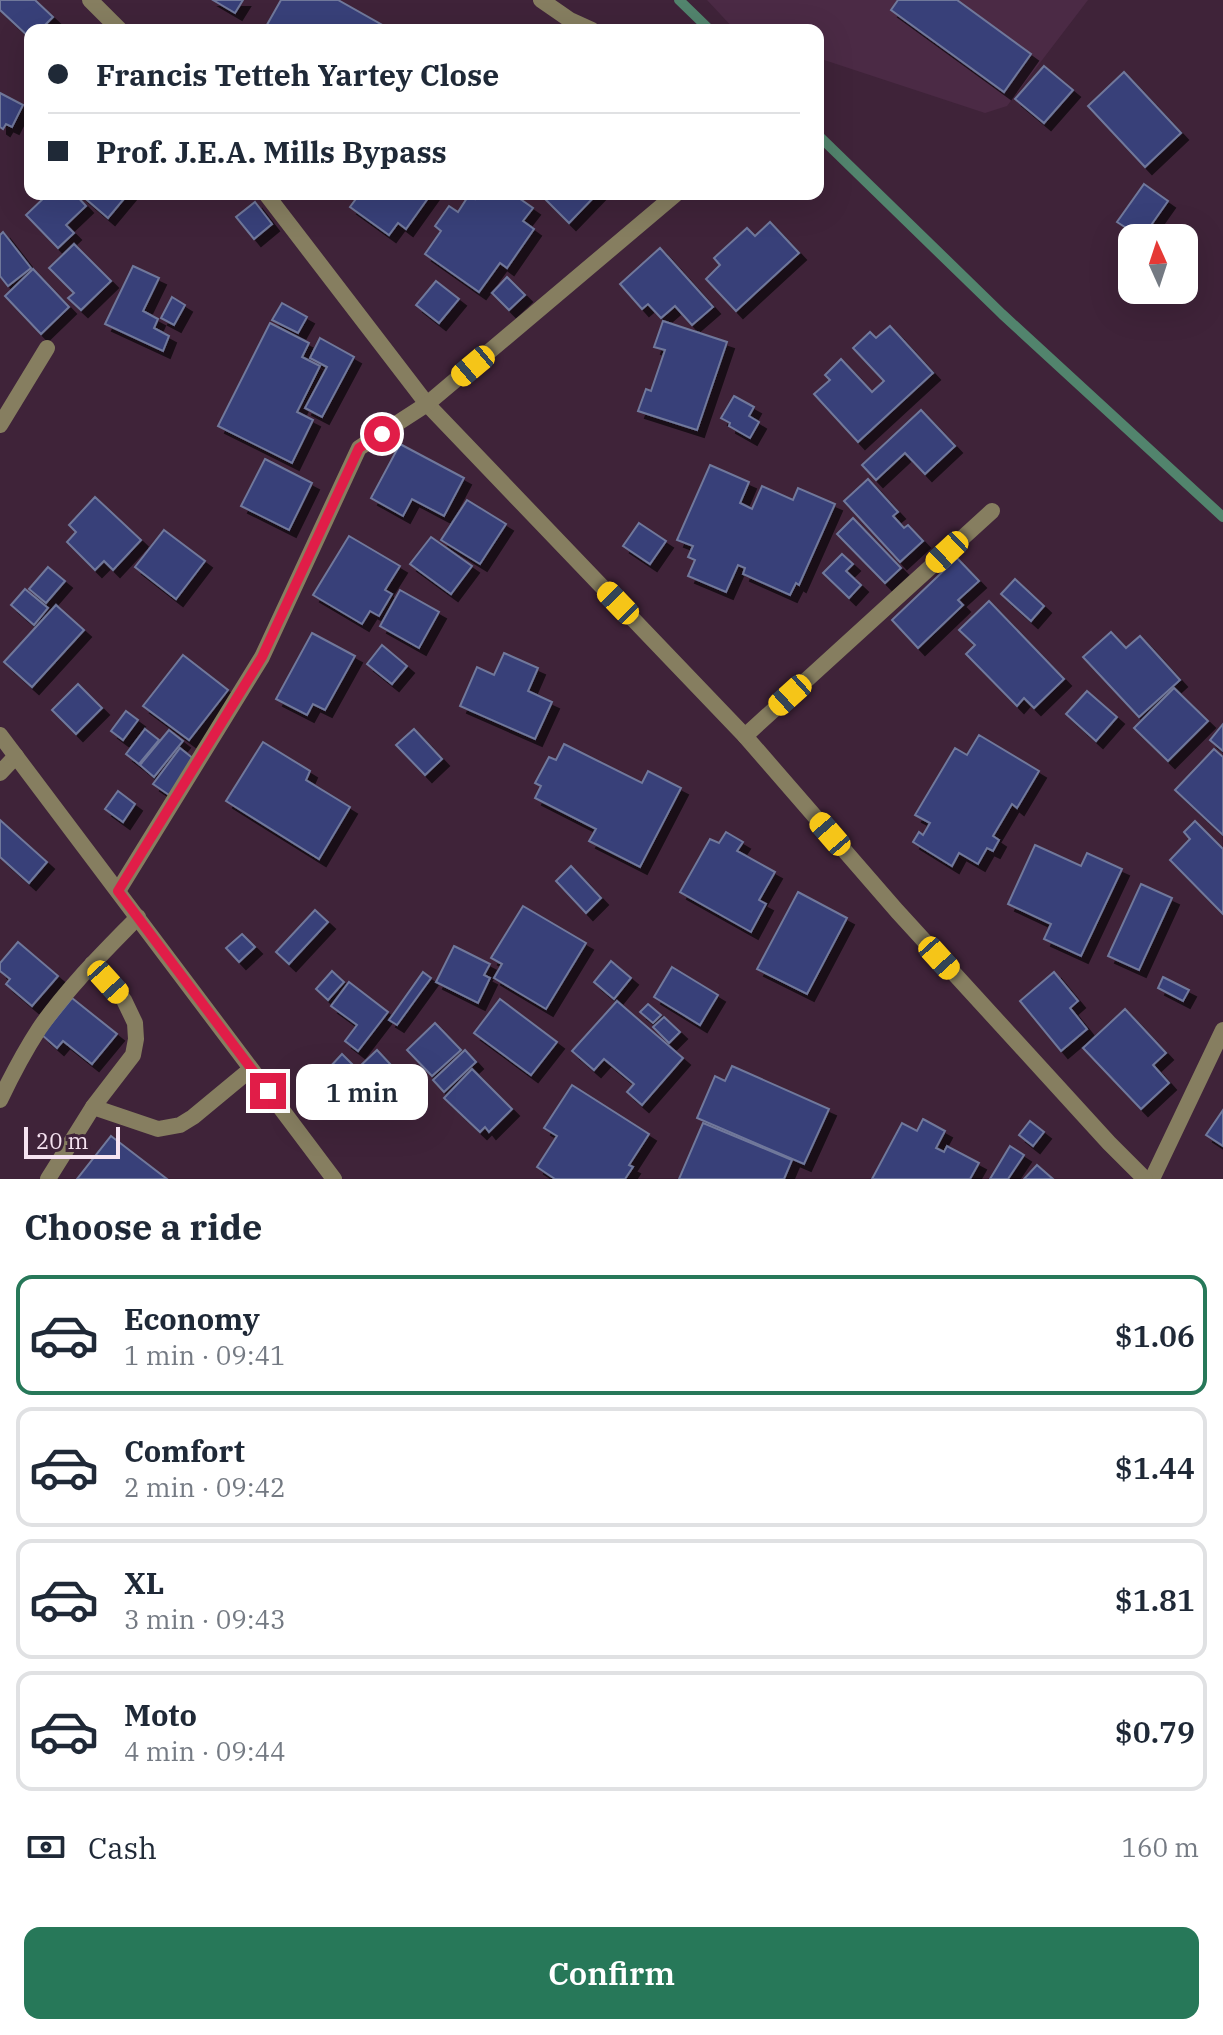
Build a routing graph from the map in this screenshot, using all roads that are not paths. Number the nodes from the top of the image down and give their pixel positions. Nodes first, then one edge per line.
1 (90, 0) edge
2 (541, 0) edge
3 (114, 24) edge
4 (579, 24) edge
5 (271, 200) edge
6 (669, 200) edge
7 (47, 348) dead end
8 (427, 404) junction
9 (0, 425) edge
10 (992, 511) dead end
11 (0, 735) edge
12 (745, 736) junction
13 (16, 756) junction
14 (0, 773) edge
15 (118, 891) junction
16 (138, 917) junction
17 (92, 964) junction
18 (1223, 1030) edge
19 (251, 1069) junction
20 (0, 1100) edge
21 (93, 1107) junction
22 (48, 1179) edge
23 (334, 1179) edge
24 (1145, 1179) edge
25 (1152, 1179) edge

1 - 3 street
2 - 4 street
5 - 8 street
6 - 8 street
7 - 9 street
8 - 12 street
8 - 15 street
10 - 12 street
11 - 13 street
12 - 24 street
13 - 14 street
13 - 15 street
15 - 16 street
16 - 17 street
16 - 19 street
17 - 20 street
17 - 21 street
18 - 25 street
19 - 21 street
19 - 23 street
21 - 22 street

